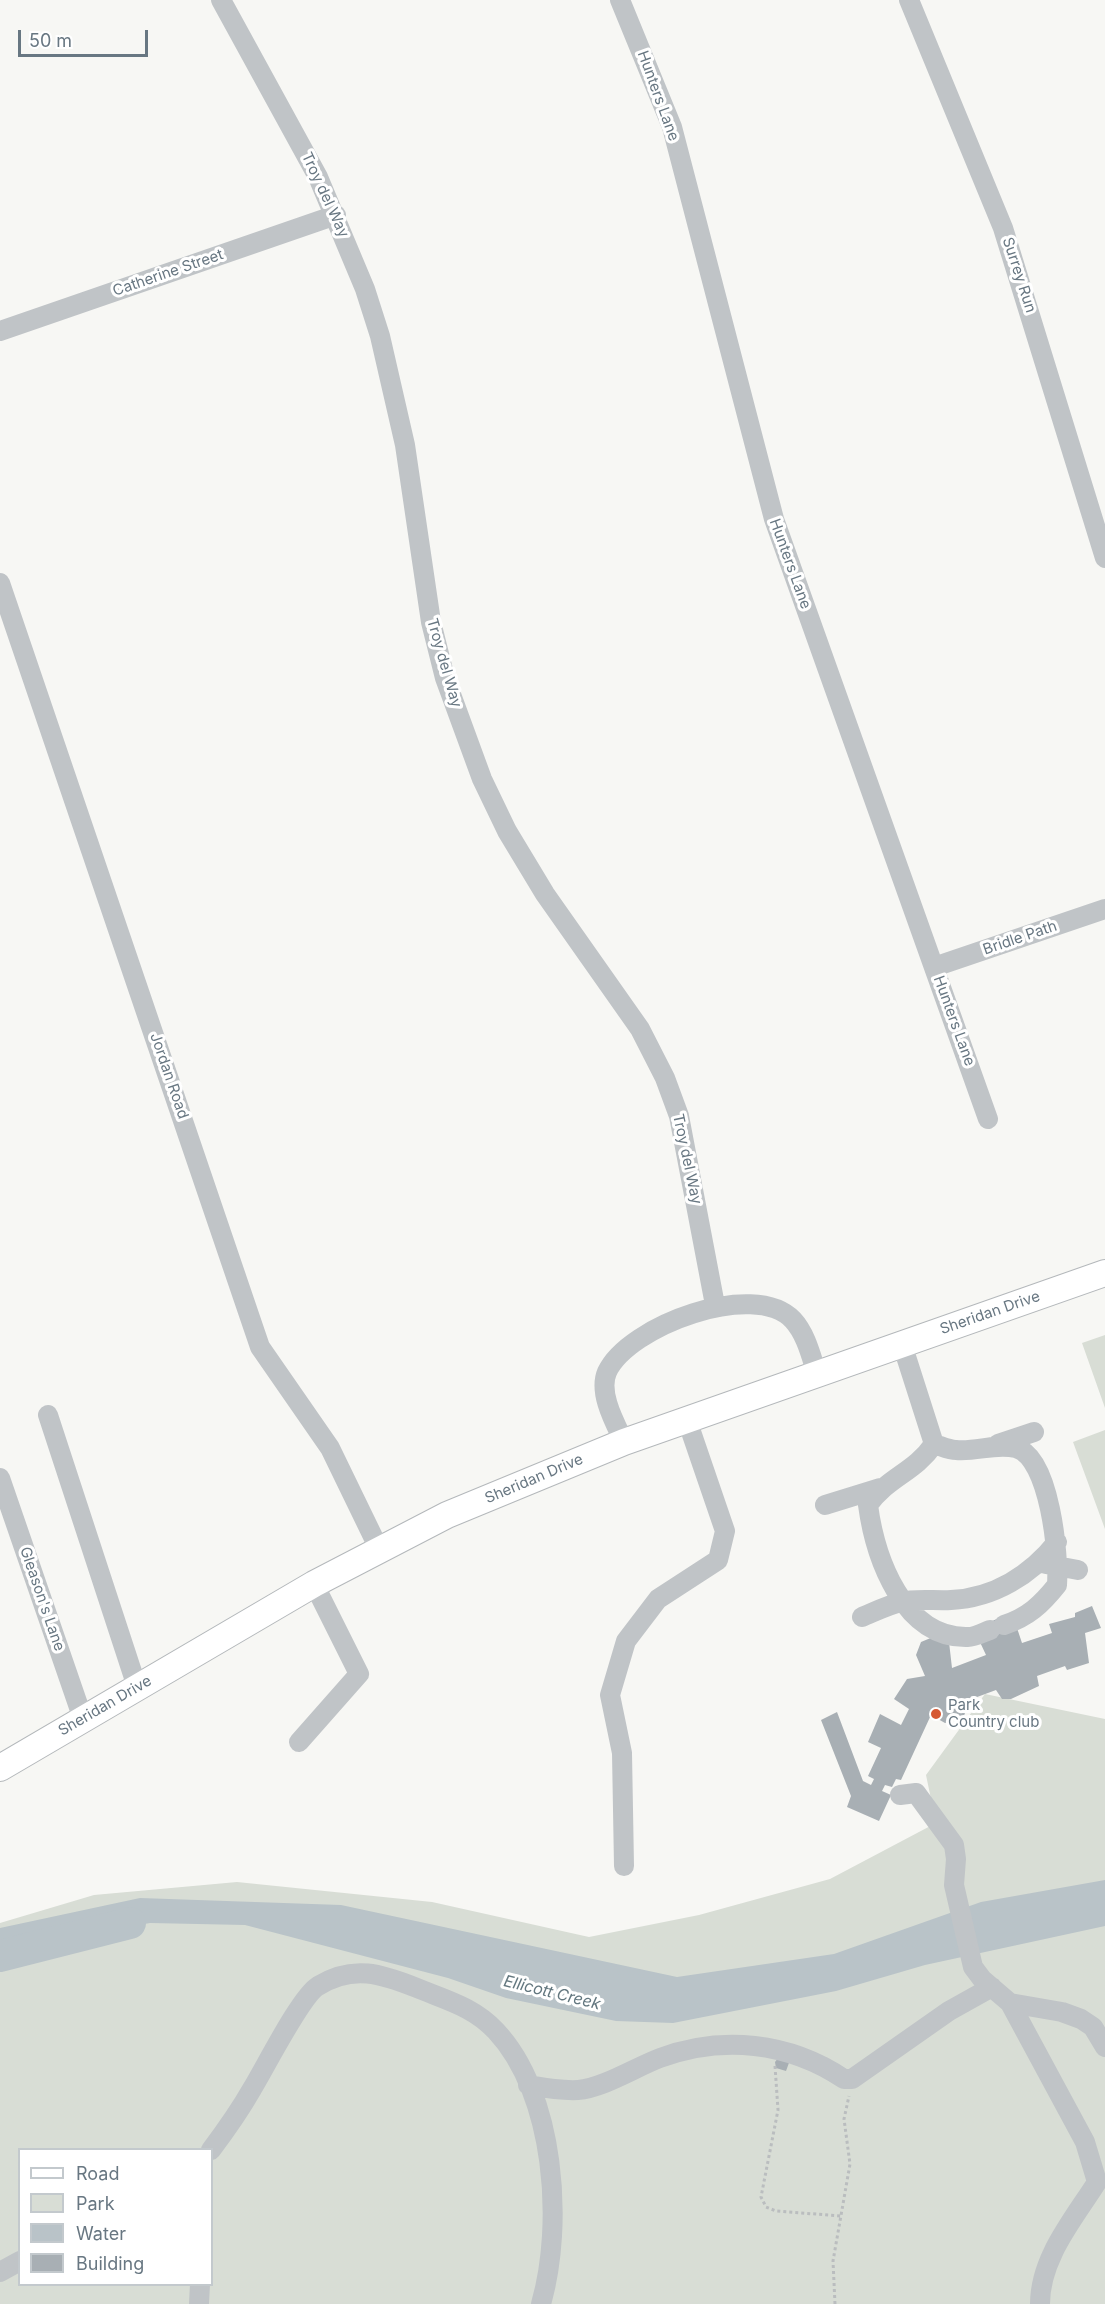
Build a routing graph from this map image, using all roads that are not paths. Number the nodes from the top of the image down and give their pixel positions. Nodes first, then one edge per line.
1 (221, 0) edge
2 (620, 0) edge
3 (909, 0) edge
4 (336, 215) junction
5 (0, 331) edge
6 (1105, 558) edge
7 (0, 583) edge
8 (1105, 909) edge
9 (934, 967) junction
10 (988, 1119) dead end
11 (1105, 1273) edge
12 (715, 1305) junction
13 (902, 1344) junction
14 (817, 1374) junction
15 (48, 1415) dead end
16 (687, 1420) junction
17 (1034, 1432) dead end
18 (624, 1442) junction
19 (934, 1444) junction
20 (992, 1445) junction
21 (0, 1478) edge
22 (880, 1488) junction
23 (825, 1506) dead end
24 (379, 1549) junction
25 (1049, 1566) junction
26 (314, 1584) junction
27 (902, 1602) junction
28 (862, 1617) dead end
29 (136, 1687) junction
30 (83, 1719) junction
31 (299, 1742) dead end
32 (0, 1768) edge
33 (900, 1794) dead end
34 (624, 1866) dead end
35 (992, 1987) junction
36 (1010, 2003) junction
37 (1105, 2047) edge
38 (528, 2085) junction
39 (213, 2148) edge
40 (18, 2262) edge
41 (0, 2272) edge
42 (200, 2286) edge
43 (199, 2304) edge
44 (541, 2304) edge
45 (1040, 2304) edge

1 - 4 street, Troy del Way
2 - 9 street, Hunters Lane
3 - 6 street, Surrey Run
4 - 5 street, Catherine Street
4 - 12 street, Troy del Way
7 - 24 street, Jordan Road
8 - 9 street, Bridle Path
9 - 10 street, Hunters Lane
11 - 13 main road, Sheridan Drive
12 - 14 street
12 - 18 street
13 - 14 main road, Sheridan Drive
13 - 19 street
14 - 16 main road, Sheridan Drive
15 - 29 street
16 - 18 main road, Sheridan Drive
16 - 34 street
17 - 20 street
18 - 24 main road, Sheridan Drive
19 - 20 street
19 - 22 street
20 - 25 street
21 - 30 street, Gleason's Lane
22 - 23 street
22 - 27 street
24 - 26 main road, Sheridan Drive
25 - 27 street
25 - 27 street
26 - 29 main road, Sheridan Drive
26 - 31 street
27 - 28 street
29 - 30 main road, Sheridan Drive
30 - 32 main road, Sheridan Drive
33 - 35 street
35 - 36 street
35 - 38 street
36 - 37 street
36 - 45 street
38 - 39 street
38 - 44 street
40 - 41 street
42 - 43 street

